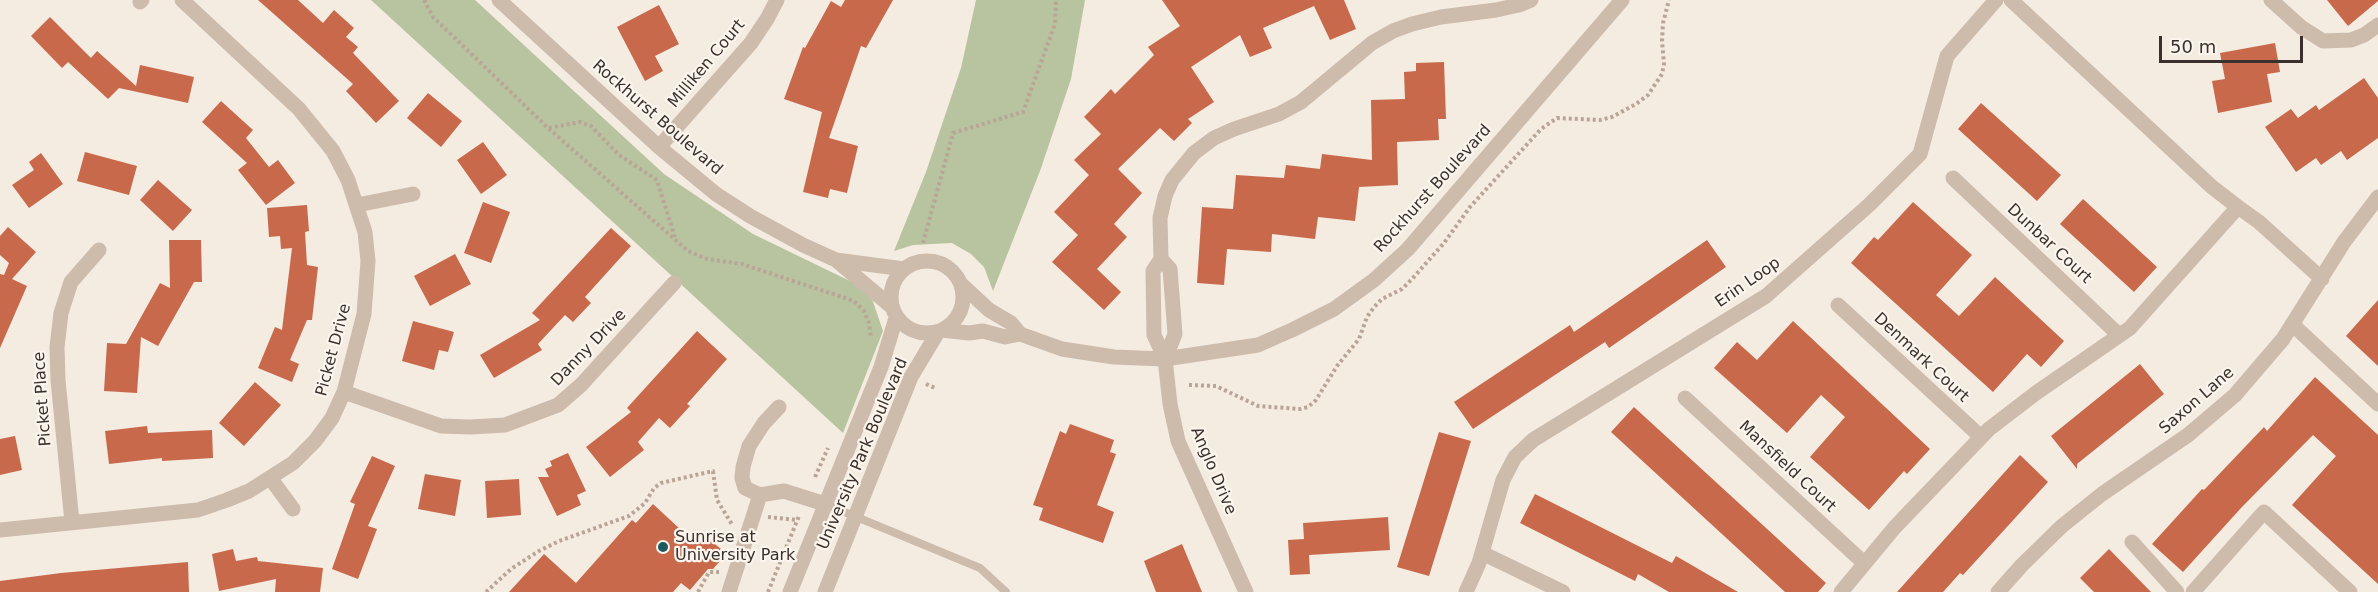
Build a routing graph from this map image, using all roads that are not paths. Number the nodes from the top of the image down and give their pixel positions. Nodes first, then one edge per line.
1 (182, 0) edge
2 (499, 0) edge
3 (777, 0) edge
4 (1531, 0) edge
5 (1622, 0) edge
6 (1996, 0) edge
7 (2011, 0) edge
8 (2271, 0) edge
9 (2378, 25) edge
10 (658, 147) junction
11 (1953, 178) dead end
12 (413, 194) dead end
13 (2378, 197) edge
14 (357, 206) junction
15 (2238, 207) junction
16 (99, 250) dead end
17 (1161, 259) junction
18 (836, 260) junction
19 (904, 269) junction
20 (2322, 279) junction
21 (674, 283) dead end
22 (962, 285) junction
23 (1838, 305) dead end
24 (894, 313) junction
25 (2292, 324) junction
26 (940, 331) junction
27 (1020, 334) junction
28 (2119, 335) junction
29 (1165, 359) junction
30 (344, 392) junction
31 (1685, 398) dead end
32 (2378, 404) edge
33 (779, 407) dead end
34 (1981, 437) junction
35 (272, 478) junction
36 (760, 495) junction
37 (825, 504) junction
38 (293, 509) dead end
39 (855, 517) junction
40 (72, 522) junction
41 (0, 530) edge
42 (2132, 542) dead end
43 (1482, 553) junction
44 (1864, 563) junction
45 (729, 592) edge
46 (790, 592) edge
47 (825, 592) edge
48 (1006, 592) edge
49 (1246, 592) edge
50 (1466, 592) edge
51 (1563, 592) edge
52 (1841, 592) edge
53 (1998, 592) edge
54 (2177, 592) edge
55 (2193, 592) edge
56 (2350, 592) edge

1 - 14 street, Picket Drive
2 - 10 street, Rockhurst Boulevard
3 - 10 street, Milliken Court
4 - 17 street
5 - 29 street, Rockhurst Boulevard
6 - 43 street, Erin Loop
7 - 15 street
8 - 9 street
10 - 18 street, Rockhurst Boulevard
11 - 28 street, Dunbar Court
12 - 14 street
13 - 20 street, Saxon Lane
14 - 30 street, Picket Drive
15 - 20 street
15 - 28 street
16 - 40 street, Picket Place
17 - 29 street
17 - 29 street
18 - 19 street, Rockhurst Boulevard
18 - 24 street, Rockhurst Boulevard
19 - 22 street
19 - 24 street
20 - 25 street, Saxon Lane
21 - 30 street, Danny Drive
22 - 26 street
22 - 27 street, Rockhurst Boulevard
23 - 34 street, Denmark Court
24 - 26 street
24 - 37 street, University Park Boulevard
25 - 32 street
25 - 53 street, Saxon Lane
26 - 27 street, Rockhurst Boulevard
26 - 39 street, University Park Boulevard
27 - 29 street, Rockhurst Boulevard
28 - 34 street
29 - 49 street, Anglo Drive
30 - 35 street, Picket Drive
31 - 44 street, Mansfield Court
33 - 36 street
34 - 44 street
35 - 38 street
35 - 40 street, Picket Drive
36 - 37 street
36 - 45 street
37 - 39 lane
37 - 46 street, University Park Boulevard
39 - 47 street, University Park Boulevard
39 - 48 lane
40 - 41 street, Picket Drive
42 - 54 street
43 - 50 street, Erin Loop
43 - 51 street
44 - 52 street
55 - 56 street

